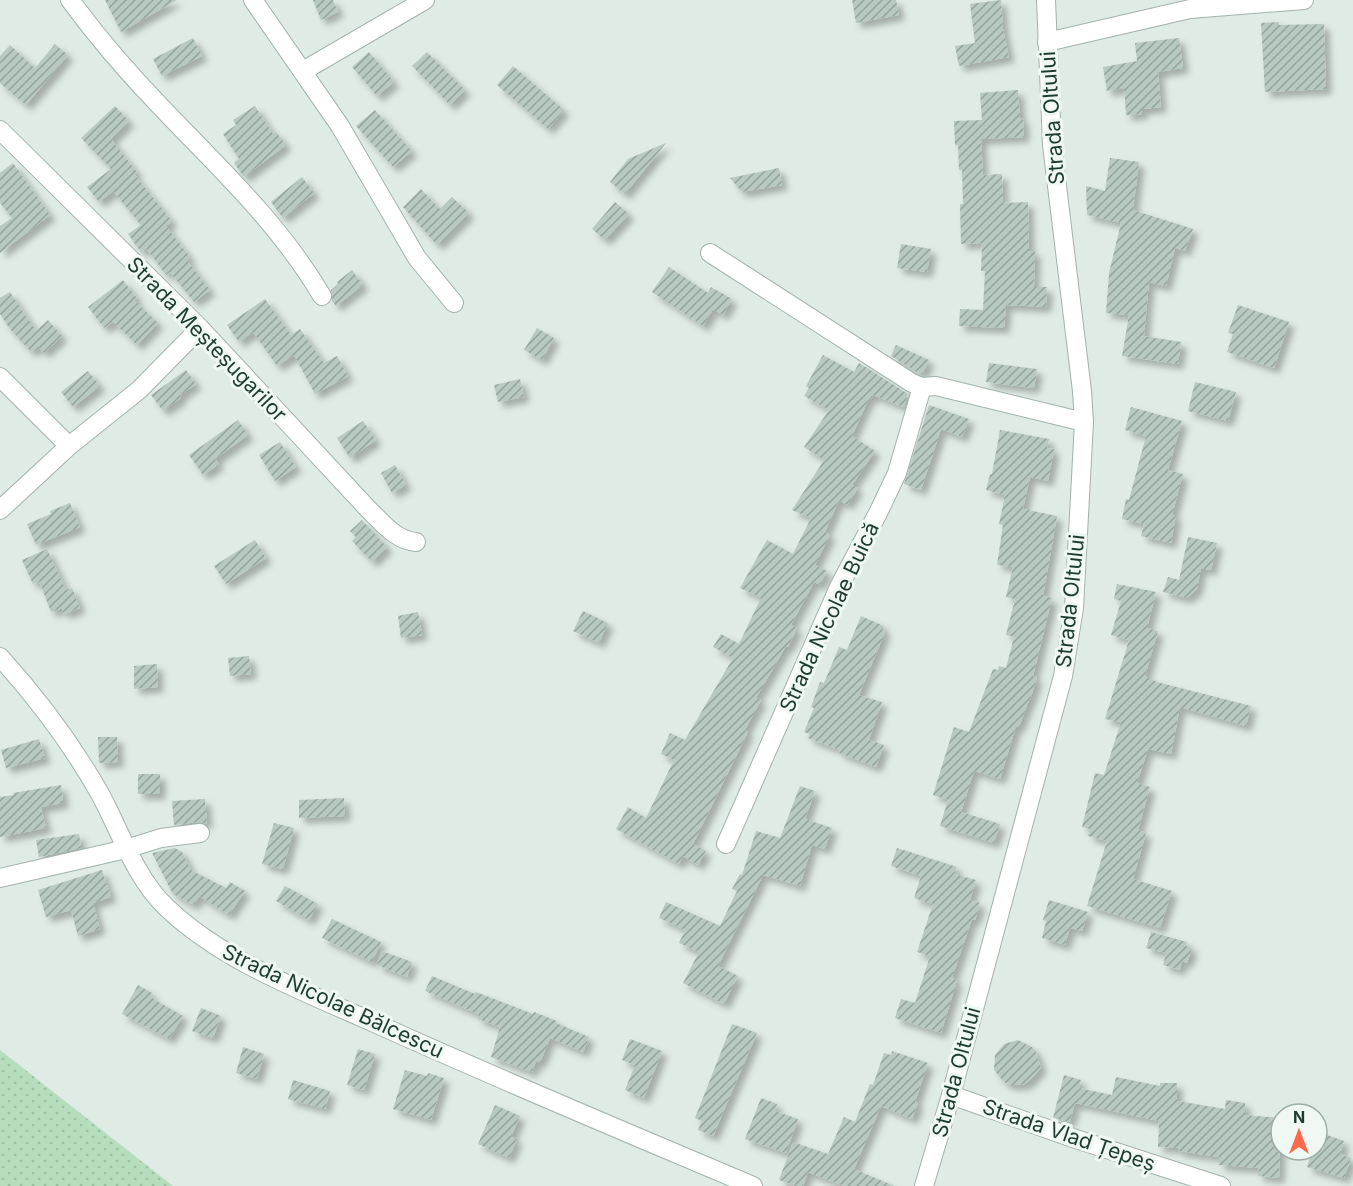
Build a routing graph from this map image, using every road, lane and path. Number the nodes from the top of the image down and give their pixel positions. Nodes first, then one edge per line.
1 (70, 0) edge
2 (253, 0) edge
3 (425, 0) edge
4 (1046, 0) edge
5 (1304, 0) edge
6 (1214, 3) edge
7 (1047, 42) junction
8 (303, 71) junction
9 (0, 130) edge
10 (710, 254) dead end
11 (322, 296) dead end
12 (454, 303) dead end
13 (200, 328) junction
14 (0, 377) edge
15 (922, 387) junction
16 (1084, 422) junction
17 (69, 446) junction
18 (0, 510) edge
19 (416, 542) dead end
20 (0, 657) edge
21 (200, 832) dead end
22 (726, 844) dead end
23 (126, 849) junction
24 (0, 878) edge
25 (951, 1095) junction
26 (753, 1186) edge
27 (924, 1186) edge
28 (1221, 1186) edge

1 - 11 street
2 - 8 street
3 - 8 street
4 - 7 street, Strada Oltului
5 - 6 street
6 - 7 street
7 - 16 street, Strada Oltului
8 - 12 street
9 - 13 street, Strada Meșteșugarilor
10 - 15 street
13 - 17 street
13 - 19 street, Strada Meșteșugarilor
14 - 17 street
15 - 16 street
15 - 22 street, Strada Nicolae Buică
16 - 25 street, Strada Oltului
17 - 18 street
20 - 23 street, Strada Nicolae Bălcescu
21 - 23 street
23 - 24 street
23 - 26 street, Strada Nicolae Bălcescu
25 - 27 street, Strada Oltului
25 - 28 street, Strada Vlad Țepeș

